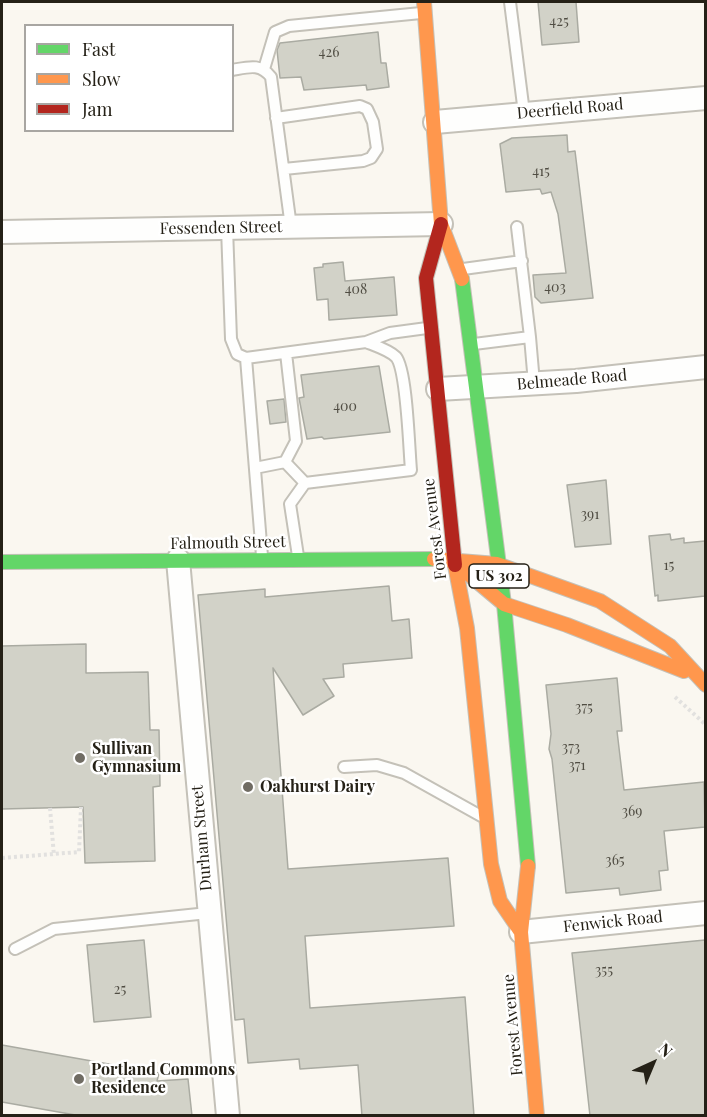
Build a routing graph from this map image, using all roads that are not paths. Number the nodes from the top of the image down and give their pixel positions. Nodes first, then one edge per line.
1 (439, 2) edge
2 (510, 2) edge
3 (424, 6) edge
4 (264, 69) junction
5 (234, 70) edge
6 (705, 98) edge
7 (524, 113) junction
8 (276, 118) junction
9 (435, 122) junction
10 (284, 169) junction
11 (441, 224) junction
12 (291, 227) junction
13 (516, 227) dead end
14 (227, 228) junction
15 (2, 232) edge
16 (522, 261) junction
17 (459, 270) junction
18 (432, 327) junction
19 (530, 337) junction
20 (366, 342) junction
21 (470, 345) junction
22 (286, 353) junction
23 (246, 358) junction
24 (705, 367) edge
25 (534, 383) junction
26 (476, 387) junction
27 (438, 390) junction
28 (285, 462) junction
29 (255, 468) junction
30 (305, 483) junction
31 (298, 559) junction
32 (178, 560) junction
33 (262, 560) junction
34 (2, 562) edge
35 (454, 562) junction
36 (497, 564) junction
37 (504, 604) junction
38 (703, 677) edge
39 (344, 767) dead end
40 (487, 819) junction
41 (208, 913) junction
42 (705, 913) edge
43 (521, 932) junction
44 (15, 949) dead end
45 (228, 1116) edge
46 (537, 1116) edge

1 - 3 lane
2 - 7 lane
3 - 4 lane
3 - 9 main road, Forest Avenue / US 302
4 - 5 lane
4 - 8 lane
6 - 7 street, Deerfield Road
7 - 9 street, Deerfield Road
8 - 10 lane
8 - 10 lane
9 - 11 main road, Forest Avenue / US 302
10 - 12 lane
11 - 12 street, Fessenden Street
11 - 17 main road, Forest Avenue / US 302
11 - 18 main road, Forest Avenue / US 302
12 - 14 street, Fessenden Street
13 - 16 lane
14 - 15 street, Fessenden Street
14 - 23 lane
16 - 17 lane
16 - 19 lane
17 - 21 main road, Forest Avenue / US 302
18 - 20 lane
18 - 27 main road, Forest Avenue / US 302
19 - 21 lane
19 - 25 lane
20 - 22 lane
20 - 30 lane
21 - 26 main road, Forest Avenue / US 302
22 - 23 lane
22 - 28 lane
23 - 29 lane
24 - 25 street, Belmeade Road
25 - 26 street, Belmeade Road
26 - 27 street, Belmeade Road
26 - 36 main road, Forest Avenue / US 302
27 - 35 main road, Forest Avenue / US 302
28 - 29 lane
28 - 30 lane
29 - 33 lane
30 - 31 lane
31 - 33 main road, Falmouth Street
31 - 35 main road, Falmouth Street
32 - 33 main road, Falmouth Street
32 - 34 main road, Falmouth Street
32 - 41 street, Durham Street
35 - 36 main road, Falmouth Street
35 - 37 main road
35 - 40 main road, Forest Avenue / US 302
36 - 37 main road, Forest Avenue / US 302
36 - 38 main road, Falmouth Street
37 - 38 main road
37 - 43 main road, Forest Avenue / US 302
39 - 40 lane
40 - 43 main road, Forest Avenue / US 302
41 - 44 lane
41 - 45 street, Durham Street
42 - 43 street, Fenwick Road
43 - 46 main road, Forest Avenue / US 302

